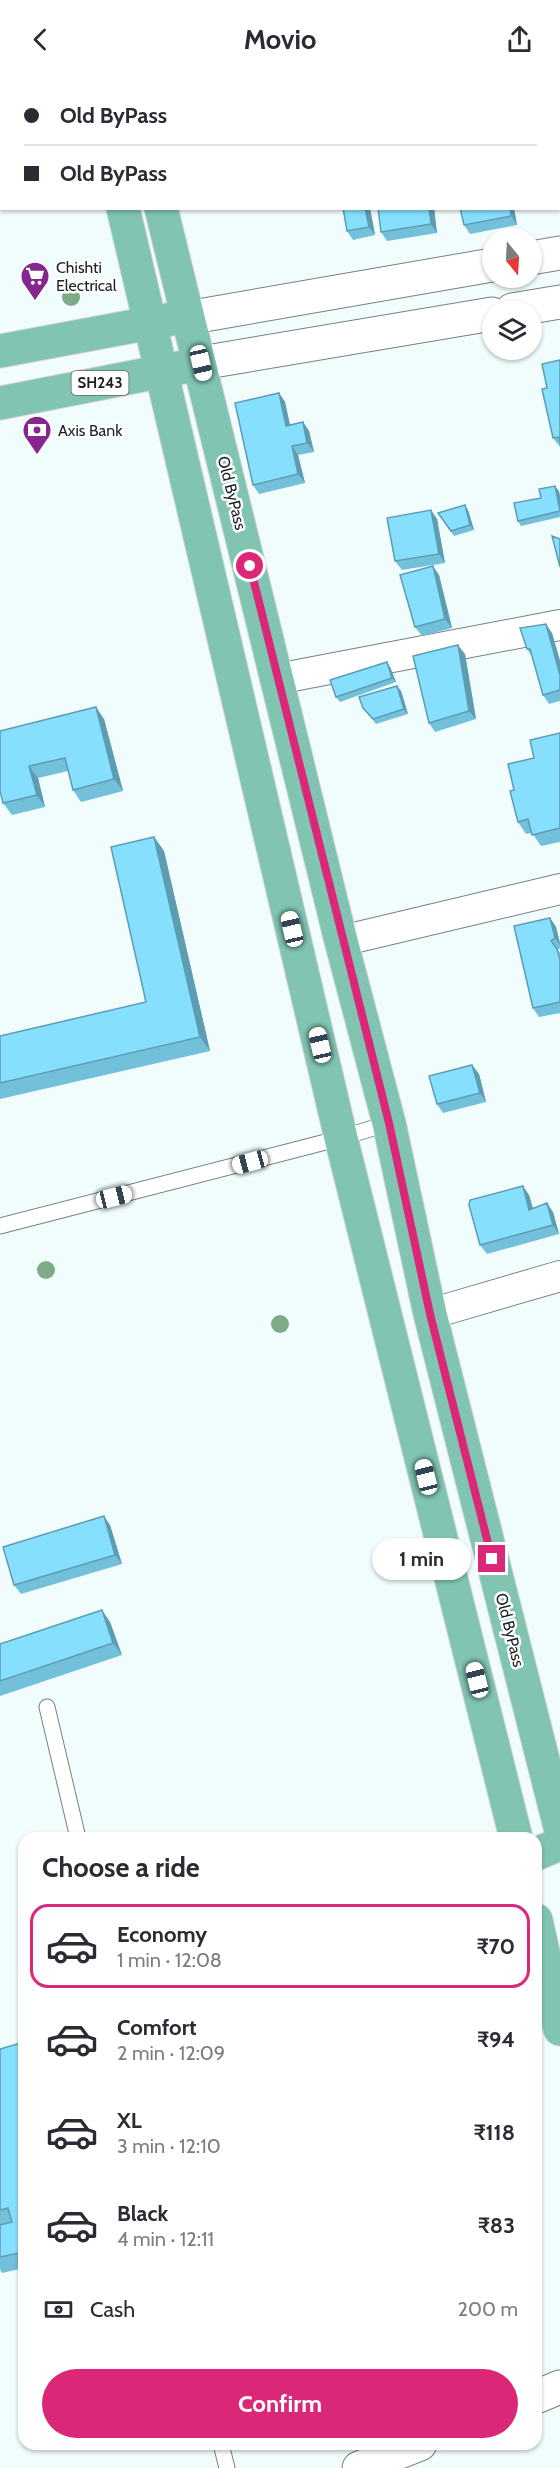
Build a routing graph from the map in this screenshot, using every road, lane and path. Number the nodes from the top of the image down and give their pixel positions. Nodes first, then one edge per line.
1 (123, 210) edge
2 (161, 210) edge
3 (560, 254) edge
4 (542, 256) edge
5 (482, 267) edge
6 (560, 302) edge
7 (542, 305) edge
8 (482, 316) edge
9 (187, 318) junction
10 (151, 322) junction
11 (0, 351) edge
12 (201, 363) junction
13 (163, 371) junction
14 (0, 403) edge
15 (560, 625) edge
16 (277, 679) junction
17 (560, 889) edge
18 (341, 940) junction
19 (389, 1123) junction
20 (341, 1138) junction
21 (0, 1226) edge
22 (560, 1276) edge
23 (430, 1314) junction
24 (47, 1707) dead end
25 (560, 1827) edge
26 (77, 1832) edge
27 (514, 1832) edge
28 (560, 1844) edge
29 (542, 1852) edge
30 (542, 1947) edge
31 (560, 2029) edge
32 (560, 2387) edge
33 (542, 2394) edge
34 (223, 2450) edge
35 (405, 2450) edge
36 (227, 2468) edge
37 (359, 2468) edge

1 - 10 main road
2 - 9 main road, Old ByPass
3 - 4 street
5 - 9 street
6 - 7 street
8 - 12 street
9 - 10 main road
9 - 12 main road, Old ByPass
10 - 11 main road
10 - 13 main road
12 - 13 main road, SH243
12 - 16 main road, Old ByPass
13 - 14 main road, SH243
13 - 20 main road
15 - 16 street
16 - 18 main road, Old ByPass
17 - 18 street
18 - 19 main road, Old ByPass
19 - 20 lane
19 - 23 main road, Old ByPass
20 - 21 lane
20 - 27 main road
22 - 23 street
23 - 25 main road, Old ByPass
24 - 26 lane
28 - 29 main road
30 - 31 main road
32 - 33 street
34 - 36 lane
35 - 37 street

